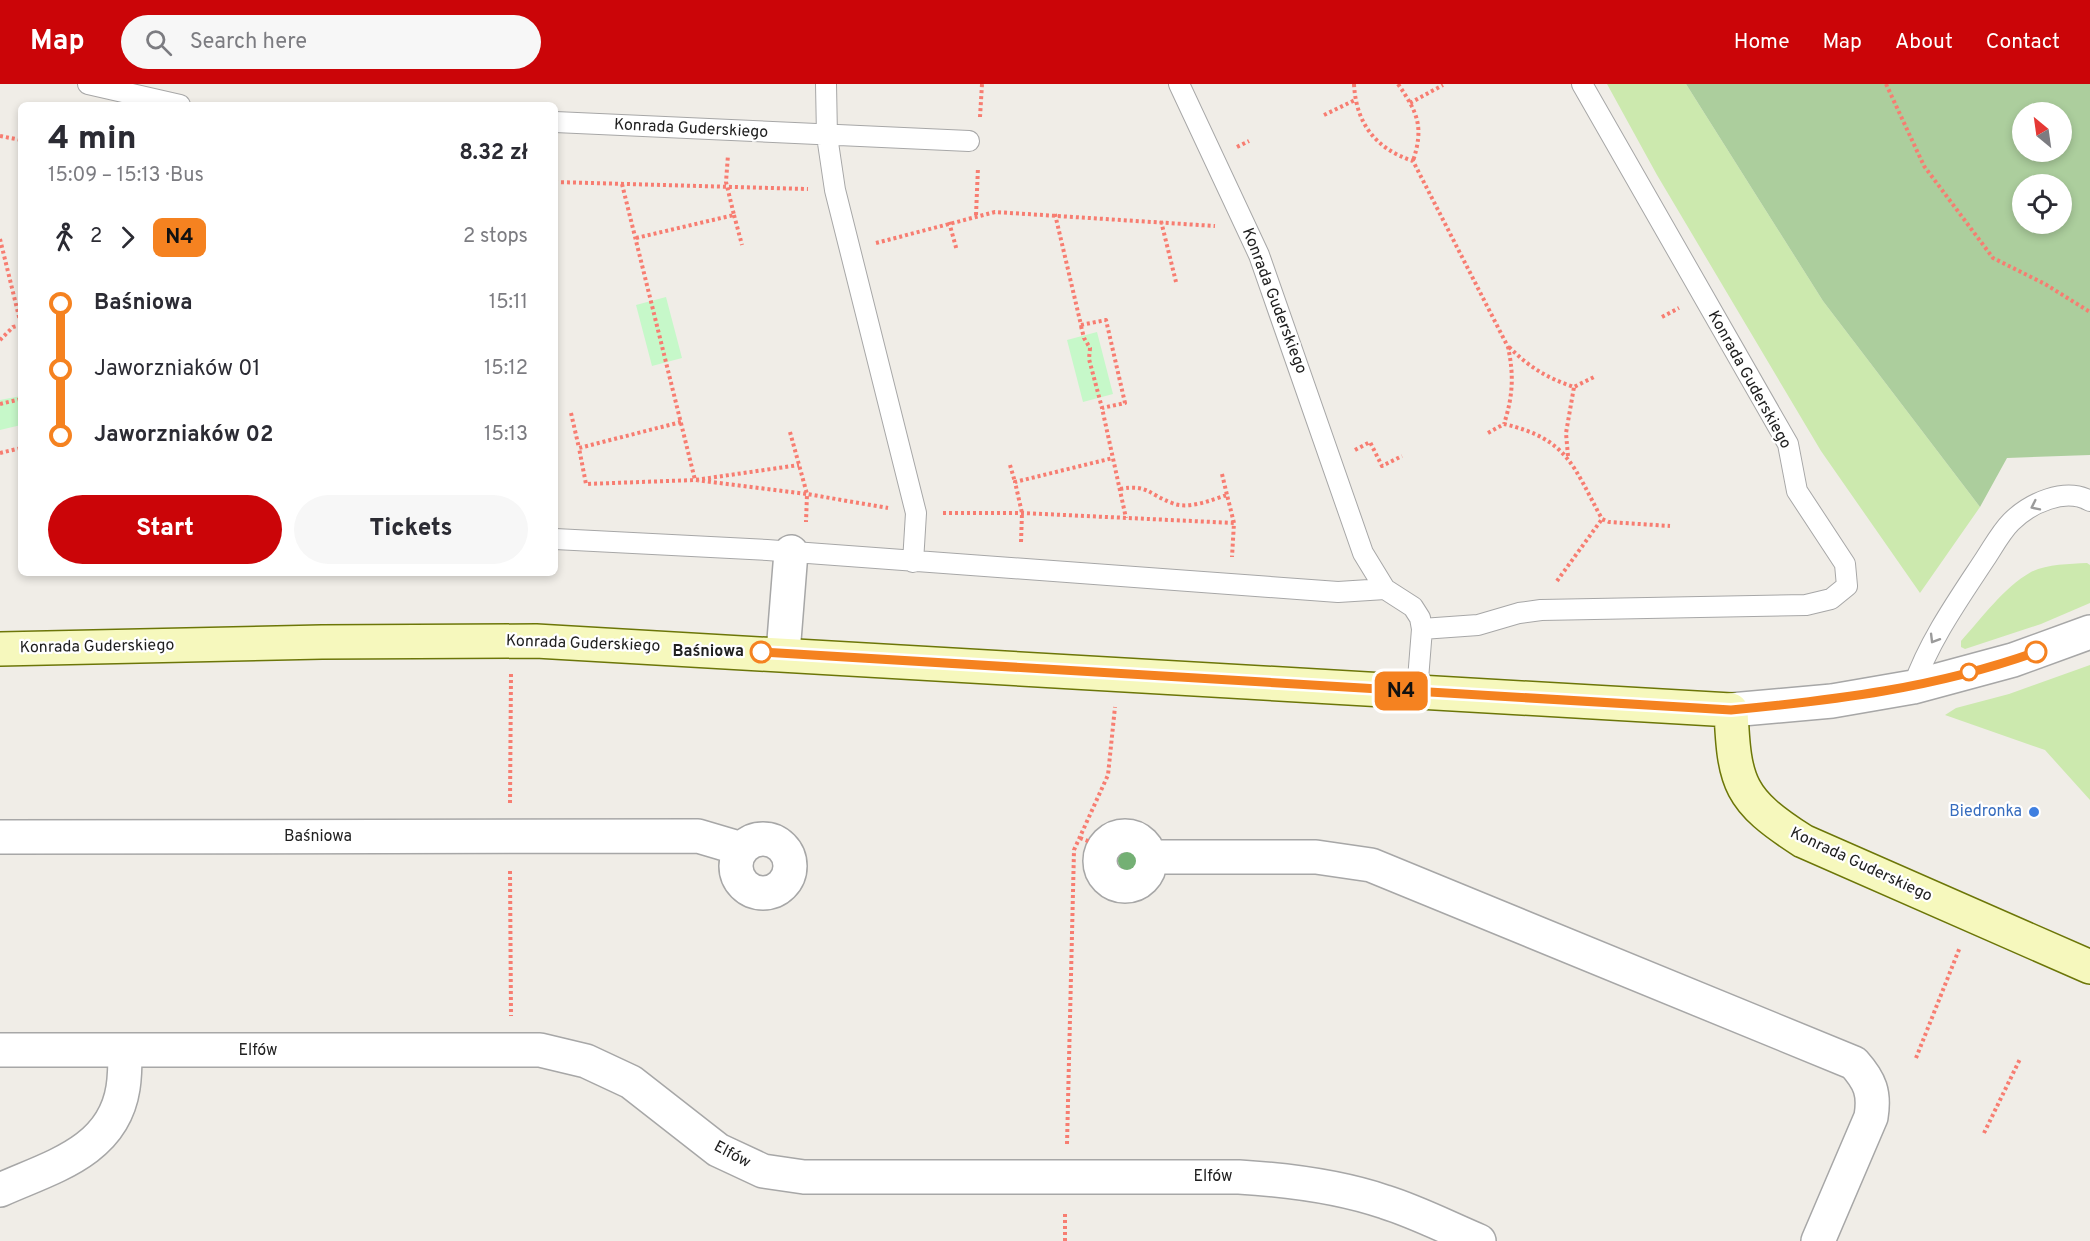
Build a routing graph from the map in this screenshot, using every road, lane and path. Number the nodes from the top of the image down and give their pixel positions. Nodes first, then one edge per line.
1 (88, 84) edge
2 (826, 84) edge
3 (982, 84) edge
4 (1179, 84) edge
5 (1354, 84) edge
6 (1398, 84) edge
7 (1582, 84) edge
8 (1886, 84) edge
9 (1443, 85) edge
10 (1355, 100) junction
11 (167, 102) edge
12 (1410, 103) junction
13 (1324, 115) dead end
14 (980, 118) dead end
15 (558, 122) edge
16 (0, 136) edge
17 (827, 136) junction
18 (18, 139) edge
19 (969, 141) dead end
20 (1413, 161) junction
21 (726, 172) dead end
22 (977, 173) dead end
23 (558, 182) edge
24 (622, 184) junction
25 (727, 187) junction
26 (835, 190) junction
27 (1055, 214) junction
28 (734, 215) junction
29 (976, 215) junction
30 (1161, 221) junction
31 (949, 222) junction
32 (1248, 231) junction
33 (0, 238) edge
34 (636, 238) junction
35 (742, 245) dead end
36 (851, 250) junction
37 (957, 251) dead end
38 (1176, 282) dead end
39 (1688, 303) dead end
40 (2090, 312) edge
41 (18, 313) edge
42 (1662, 317) dead end
43 (18, 326) edge
44 (1081, 326) junction
45 (0, 340) edge
46 (1508, 347) junction
47 (1596, 376) dead end
48 (1574, 387) junction
49 (18, 400) edge
50 (0, 404) edge
51 (1102, 408) junction
52 (571, 413) dead end
53 (681, 422) junction
54 (1504, 424) junction
55 (790, 432) dead end
56 (1488, 433) dead end
57 (1365, 445) dead end
58 (579, 447) junction
59 (18, 449) edge
60 (0, 453) edge
61 (1402, 456) dead end
62 (1568, 456) junction
63 (1113, 458) junction
64 (799, 465) junction
65 (1010, 465) dead end
66 (1222, 474) dead end
67 (695, 480) junction
68 (1015, 482) junction
69 (1120, 489) junction
70 (807, 494) junction
71 (1227, 495) junction
72 (2090, 501) edge
73 (916, 513) junction
74 (1022, 513) junction
75 (1126, 519) junction
76 (1602, 519) junction
77 (1234, 523) junction
78 (1670, 526) dead end
79 (558, 538) edge
80 (1021, 539) dead end
81 (798, 540) junction
82 (1233, 545) dead end
83 (913, 562) junction
84 (1555, 584) dead end
85 (1384, 589) junction
86 (1422, 629) junction
87 (2090, 632) edge
88 (0, 649) edge
89 (783, 653) junction
90 (512, 678) dead end
91 (1913, 687) junction
92 (1417, 692) junction
93 (1115, 705) dead end
94 (1731, 710) junction
95 (510, 799) dead end
96 (0, 837) edge
97 (1092, 842) junction
98 (742, 849) dead end
99 (510, 875) dead end
100 (1963, 938) dead end
101 (2090, 967) edge
102 (511, 1020) dead end
103 (0, 1050) edge
104 (125, 1051) junction
105 (1916, 1058) dead end
106 (2020, 1059) dead end
107 (1067, 1126) dead end
108 (1984, 1133) dead end
109 (0, 1190) edge
110 (1065, 1228) dead end
111 (1065, 1241) edge
112 (1479, 1241) edge
113 (1818, 1241) edge

1 - 11 lane
2 - 17 lane
3 - 14 path
4 - 32 lane, Konrada Guderskiego
5 - 10 path
6 - 12 path
7 - 86 lane, Konrada Guderskiego
8 - 40 path
9 - 12 path
10 - 13 path
10 - 20 path
12 - 20 path
15 - 17 lane, Konrada Guderskiego
16 - 18 path
17 - 19 lane, Konrada Guderskiego
17 - 26 lane
20 - 46 path
21 - 25 path
22 - 29 path
23 - 24 path
24 - 25 path
24 - 34 path
25 - 26 path
25 - 28 path
26 - 36 lane
27 - 29 path
27 - 30 path
27 - 44 path
28 - 34 path
28 - 35 path
29 - 31 path
30 - 32 path
30 - 38 path
31 - 36 path
31 - 37 path
32 - 85 lane, Konrada Guderskiego
33 - 41 path
34 - 53 path
36 - 73 lane
39 - 42 path
43 - 45 path
44 - 51 path
44 - 51 path
46 - 48 path
46 - 54 path
47 - 48 path
48 - 62 path
49 - 50 path
51 - 63 path
52 - 58 path
53 - 58 path
53 - 67 path
54 - 56 path
54 - 62 path
55 - 64 path
57 - 61 path
58 - 67 path
59 - 60 path
62 - 76 path
63 - 68 path
63 - 69 path
64 - 67 path
64 - 70 path
65 - 68 path
66 - 71 path
67 - 70 path
68 - 74 path
69 - 71 path
69 - 75 path
70 - 73 path
70 - 81 path
71 - 77 path
72 -> 91 lane
73 - 74 path
73 - 83 lane
74 - 75 path
74 - 80 path
75 - 77 path
76 - 78 path
76 - 84 path
77 - 82 path
79 - 81 lane
81 - 83 lane
81 - 89 street
83 - 85 lane
85 - 86 lane, Konrada Guderskiego
86 - 92 lane
87 - 91 street
88 - 89 street, Konrada Guderskiego
89 - 92 street, Konrada Guderskiego
90 - 95 path
91 - 94 street
92 - 94 street, Konrada Guderskiego
93 - 97 path
94 - 101 street, Konrada Guderskiego
96 - 98 street, Baśniowa
97 - 107 path
97 - 113 street
99 - 102 path
100 - 105 path
103 - 104 street, Elfów
104 - 109 street
104 - 112 street, Elfów
106 - 108 path
110 - 111 path

